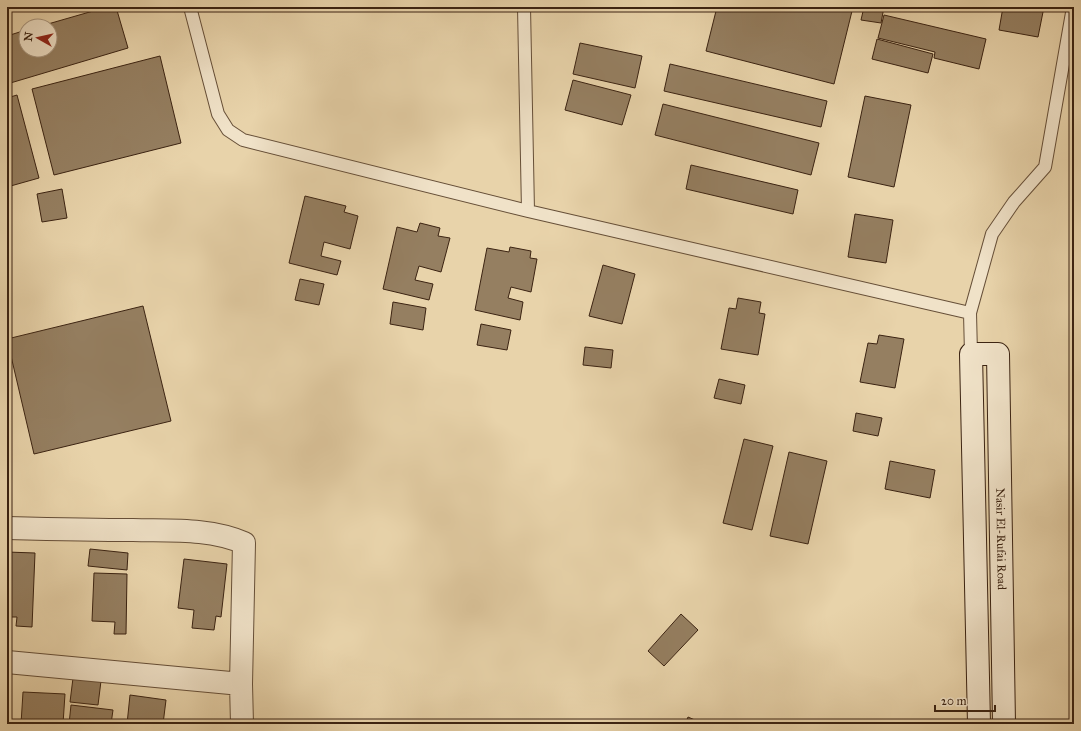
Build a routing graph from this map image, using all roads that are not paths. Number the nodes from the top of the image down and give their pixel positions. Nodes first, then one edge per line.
1 (190, 7) edge
2 (524, 7) edge
3 (1073, 7) edge
4 (528, 211) junction
5 (970, 313) junction
6 (971, 354) junction
7 (7, 528) edge
8 (7, 662) edge
9 (241, 684) junction
10 (1004, 719) edge
11 (979, 720) edge
12 (242, 724) edge

1 - 4 lane
2 - 4 lane
3 - 5 lane
4 - 5 lane
5 - 6 lane
6 - 10 main road, Nasir El-Rufai Road
6 - 11 main road
7 - 9 main road
8 - 9 main road
9 - 12 main road
10 - 11 main road

